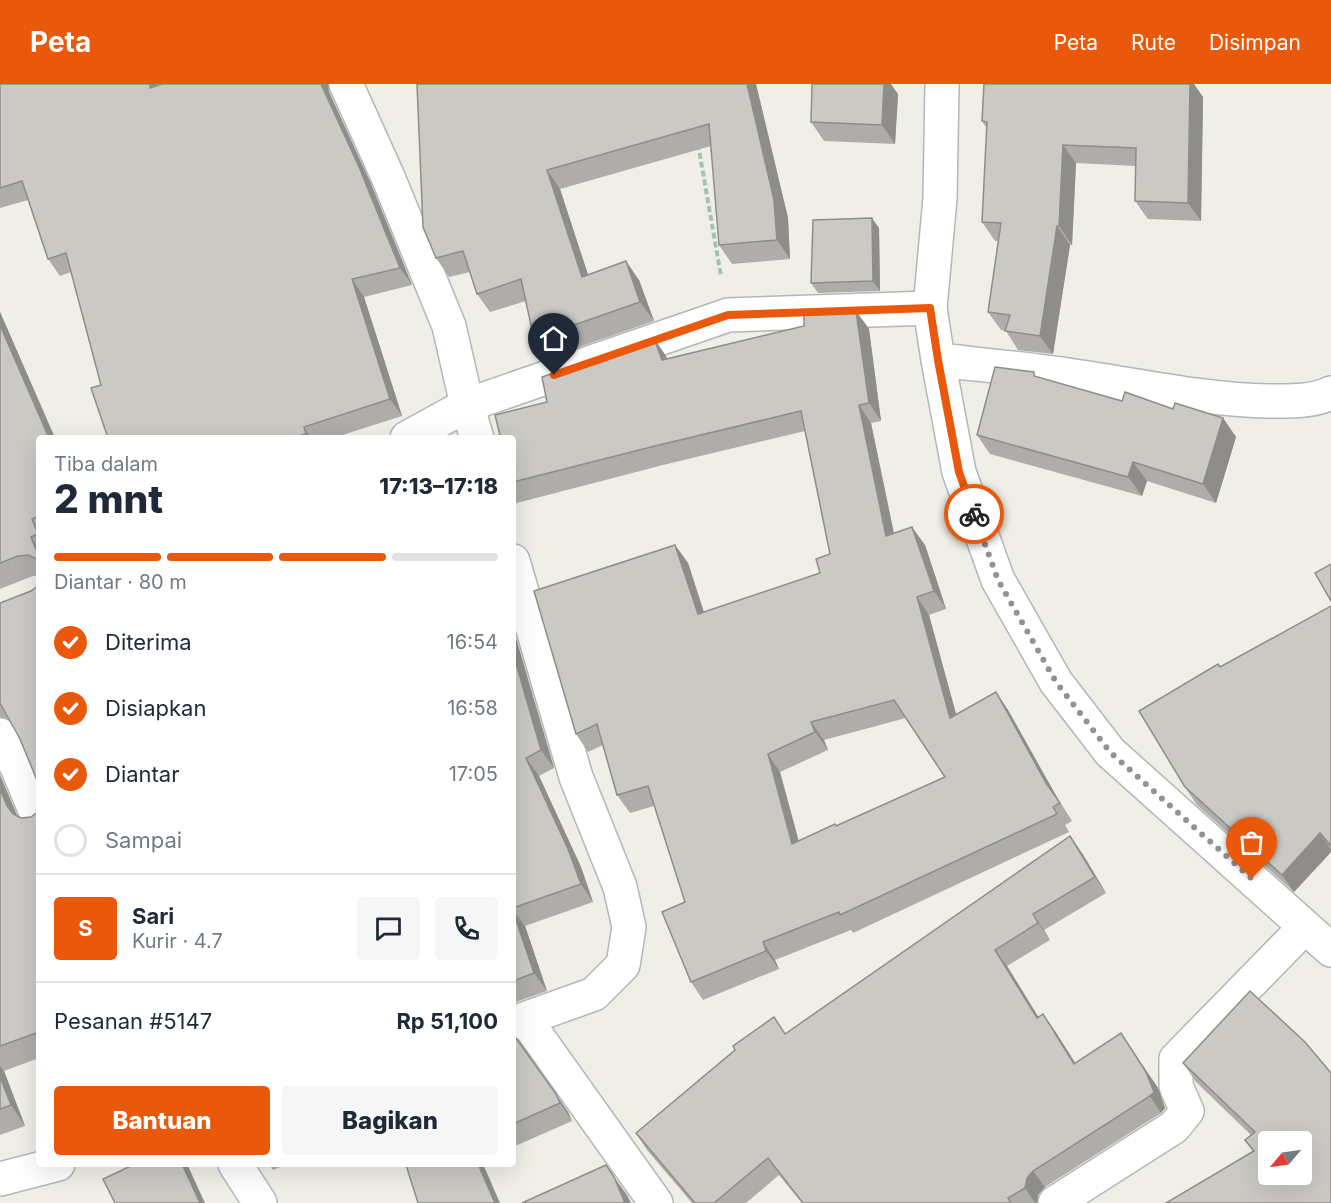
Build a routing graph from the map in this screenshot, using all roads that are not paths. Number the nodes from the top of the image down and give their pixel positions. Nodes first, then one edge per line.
1 (346, 84) edge
2 (942, 84) edge
3 (930, 308) junction
4 (938, 360) junction
5 (1331, 393) edge
6 (467, 405) junction
7 (412, 435) edge
8 (476, 435) edge
9 (516, 571) edge
10 (0, 735) edge
11 (36, 813) edge
12 (1305, 927) junction
13 (1331, 950) edge
14 (519, 1021) edge
15 (46, 1167) edge
16 (237, 1167) edge
17 (0, 1179) edge
18 (260, 1203) edge
19 (656, 1203) edge
20 (1055, 1203) edge

1 - 6 street
2 - 3 street
3 - 4 street
3 - 6 street
4 - 5 street
4 - 12 street
6 - 7 street
6 - 8 street
9 - 14 street
10 - 11 street
12 - 13 street
12 - 20 street
14 - 19 street
15 - 17 street
16 - 18 street

